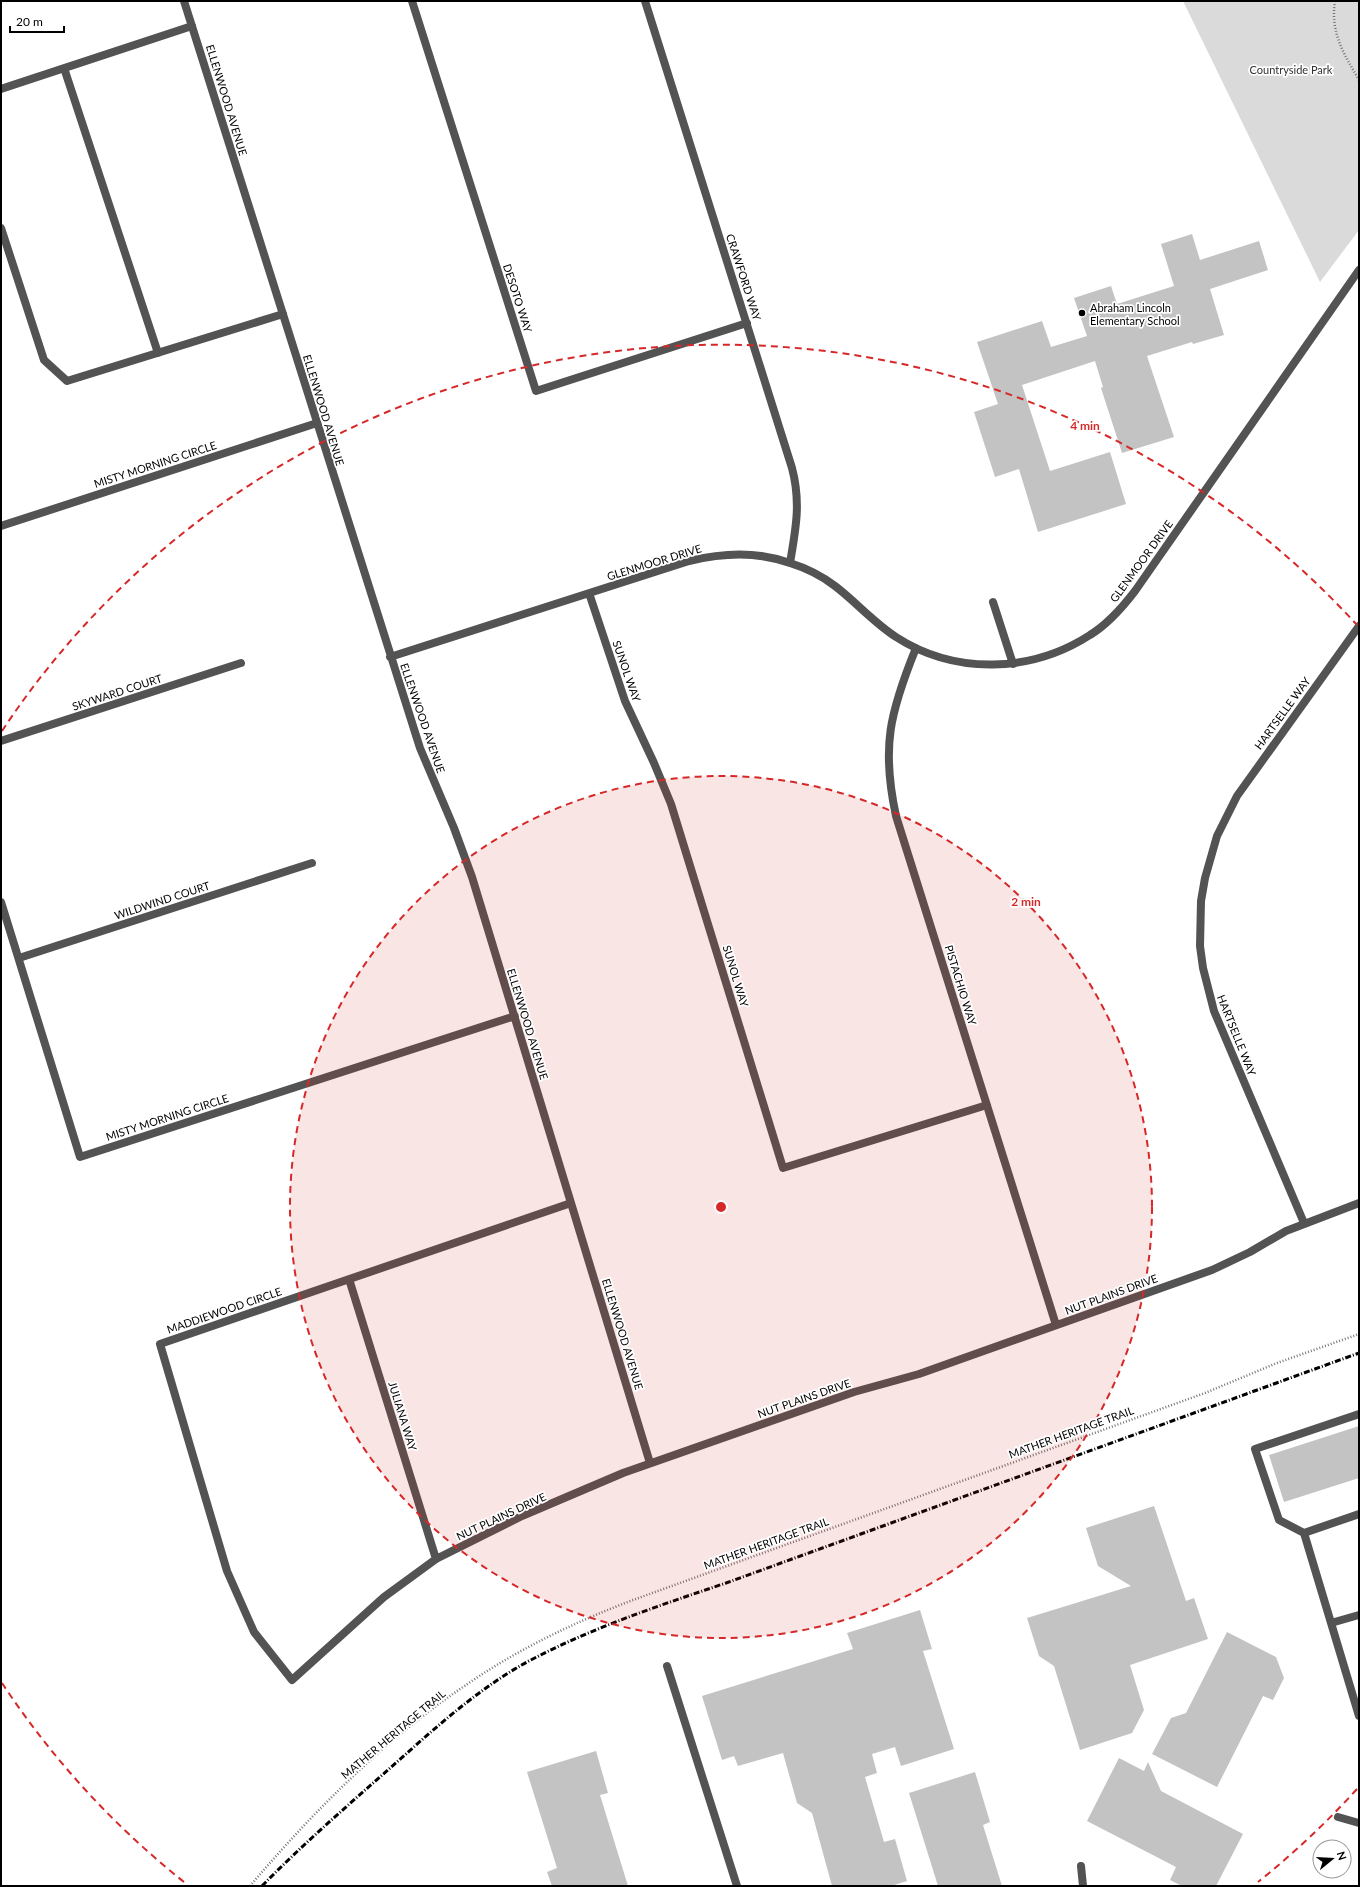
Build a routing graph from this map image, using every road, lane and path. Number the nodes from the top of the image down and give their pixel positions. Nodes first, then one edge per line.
1 (184, 1) edge
2 (412, 1) edge
3 (645, 1) edge
4 (1335, 1) edge
5 (192, 26) junction
6 (64, 68) junction
7 (1359, 80) edge
8 (1, 89) edge
9 (1, 228) edge
10 (1359, 270) edge
11 (282, 314) junction
12 (747, 323) junction
13 (158, 353) junction
14 (317, 423) junction
15 (1, 526) edge
16 (790, 563) junction
17 (589, 593) junction
18 (993, 602) dead end
19 (1359, 626) edge
20 (916, 648) junction
21 (390, 657) junction
22 (241, 663) dead end
23 (1012, 664) junction
24 (1, 741) edge
25 (312, 863) dead end
26 (1, 902) edge
27 (19, 958) junction
28 (514, 1016) junction
29 (987, 1105) junction
30 (571, 1203) junction
31 (1359, 1203) edge
32 (1304, 1223) junction
33 (349, 1279) junction
34 (1056, 1325) junction
35 (1359, 1334) edge
36 (1359, 1414) edge
37 (650, 1464) junction
38 (1359, 1514) edge
39 (1304, 1533) junction
40 (436, 1559) junction
41 (1359, 1614) edge
42 (1331, 1623) junction
43 (667, 1666) dead end
44 (292, 1680) joint
45 (1359, 1716) edge
46 (1338, 1817) dead end
47 (1359, 1823) edge
48 (1081, 1866) dead end
49 (250, 1886) edge
50 (738, 1886) edge
51 (1084, 1886) edge

1 - 5 street, ELLENWOOD AVENUE
2 - 12 street, DESOTO WAY
3 - 12 street, CRAWFORD WAY
4 - 7 path
5 - 6 street
5 - 11 street, ELLENWOOD AVENUE
6 - 8 street
6 - 13 street
9 - 13 street
10 - 23 street, GLENMOOR DRIVE
11 - 13 street
11 - 14 street, ELLENWOOD AVENUE
12 - 16 street, CRAWFORD WAY
14 - 15 street, MISTY MORNING CIRCLE
14 - 21 street, ELLENWOOD AVENUE
16 - 17 street, GLENMOOR DRIVE
16 - 20 street, GLENMOOR DRIVE
17 - 21 street, GLENMOOR DRIVE
17 - 29 street, SUNOL WAY
18 - 23 street
19 - 32 street, HARTSELLE WAY
20 - 23 street, GLENMOOR DRIVE
20 - 29 street, PISTACHIO WAY
21 - 28 street, ELLENWOOD AVENUE
22 - 24 street, SKYWARD COURT
25 - 27 street, WILDWIND COURT
26 - 27 street, MISTY MORNING CIRCLE
27 - 28 street, MISTY MORNING CIRCLE
28 - 30 street, ELLENWOOD AVENUE
29 - 34 street, PISTACHIO WAY
30 - 33 street, MADDIEWOOD CIRCLE
30 - 37 street, ELLENWOOD AVENUE
31 - 32 street, NUT PLAINS DRIVE
32 - 34 street, NUT PLAINS DRIVE
33 - 40 street, JULIANA WAY
33 - 44 street, MADDIEWOOD CIRCLE
34 - 37 street, NUT PLAINS DRIVE
35 - 49 path, MATHER HERITAGE TRAIL
36 - 39 street
37 - 40 street, NUT PLAINS DRIVE
38 - 39 street
39 - 42 street
40 - 44 street, NUT PLAINS DRIVE
41 - 42 street
42 - 45 street
43 - 50 street
46 - 47 street
48 - 51 street

